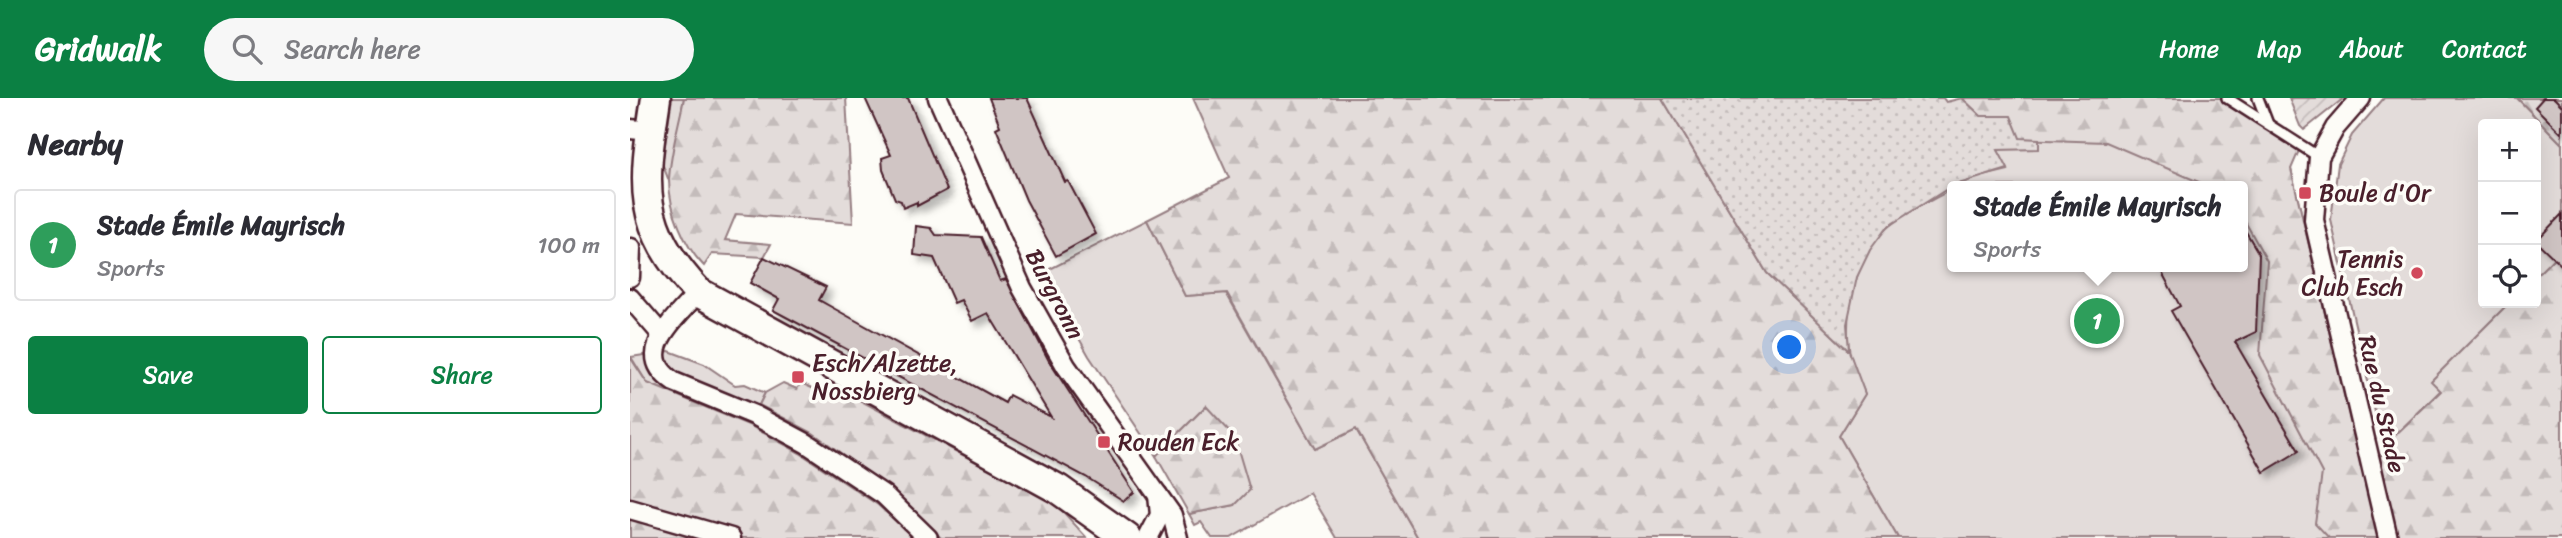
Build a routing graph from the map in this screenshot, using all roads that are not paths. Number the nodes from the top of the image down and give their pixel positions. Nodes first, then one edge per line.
1 (656, 98) edge
2 (938, 98) edge
3 (2227, 98) edge
4 (2258, 98) edge
5 (2361, 98) edge
6 (2268, 124) junction
7 (640, 130) edge
8 (2319, 157) junction
9 (631, 248) edge
10 (630, 277) edge
11 (698, 292) junction
12 (630, 298) edge
13 (662, 335) junction
14 (1158, 495) junction
15 (630, 509) edge
16 (1177, 537) edge
17 (731, 538) edge
18 (928, 538) edge
19 (1127, 538) edge
20 (1148, 538) edge
21 (2388, 538) edge

1 - 7 main road
2 - 14 street, Burgronn
3 - 6 lane
4 - 6 lane
5 - 8 street, Rue du Stade
6 - 8 lane
7 - 11 main road
8 - 21 street, Rue du Stade
9 - 10 street
11 - 13 street
11 - 19 main road
12 - 13 street
13 - 18 street
14 - 16 street, Burgronn
14 - 20 street
15 - 17 street

